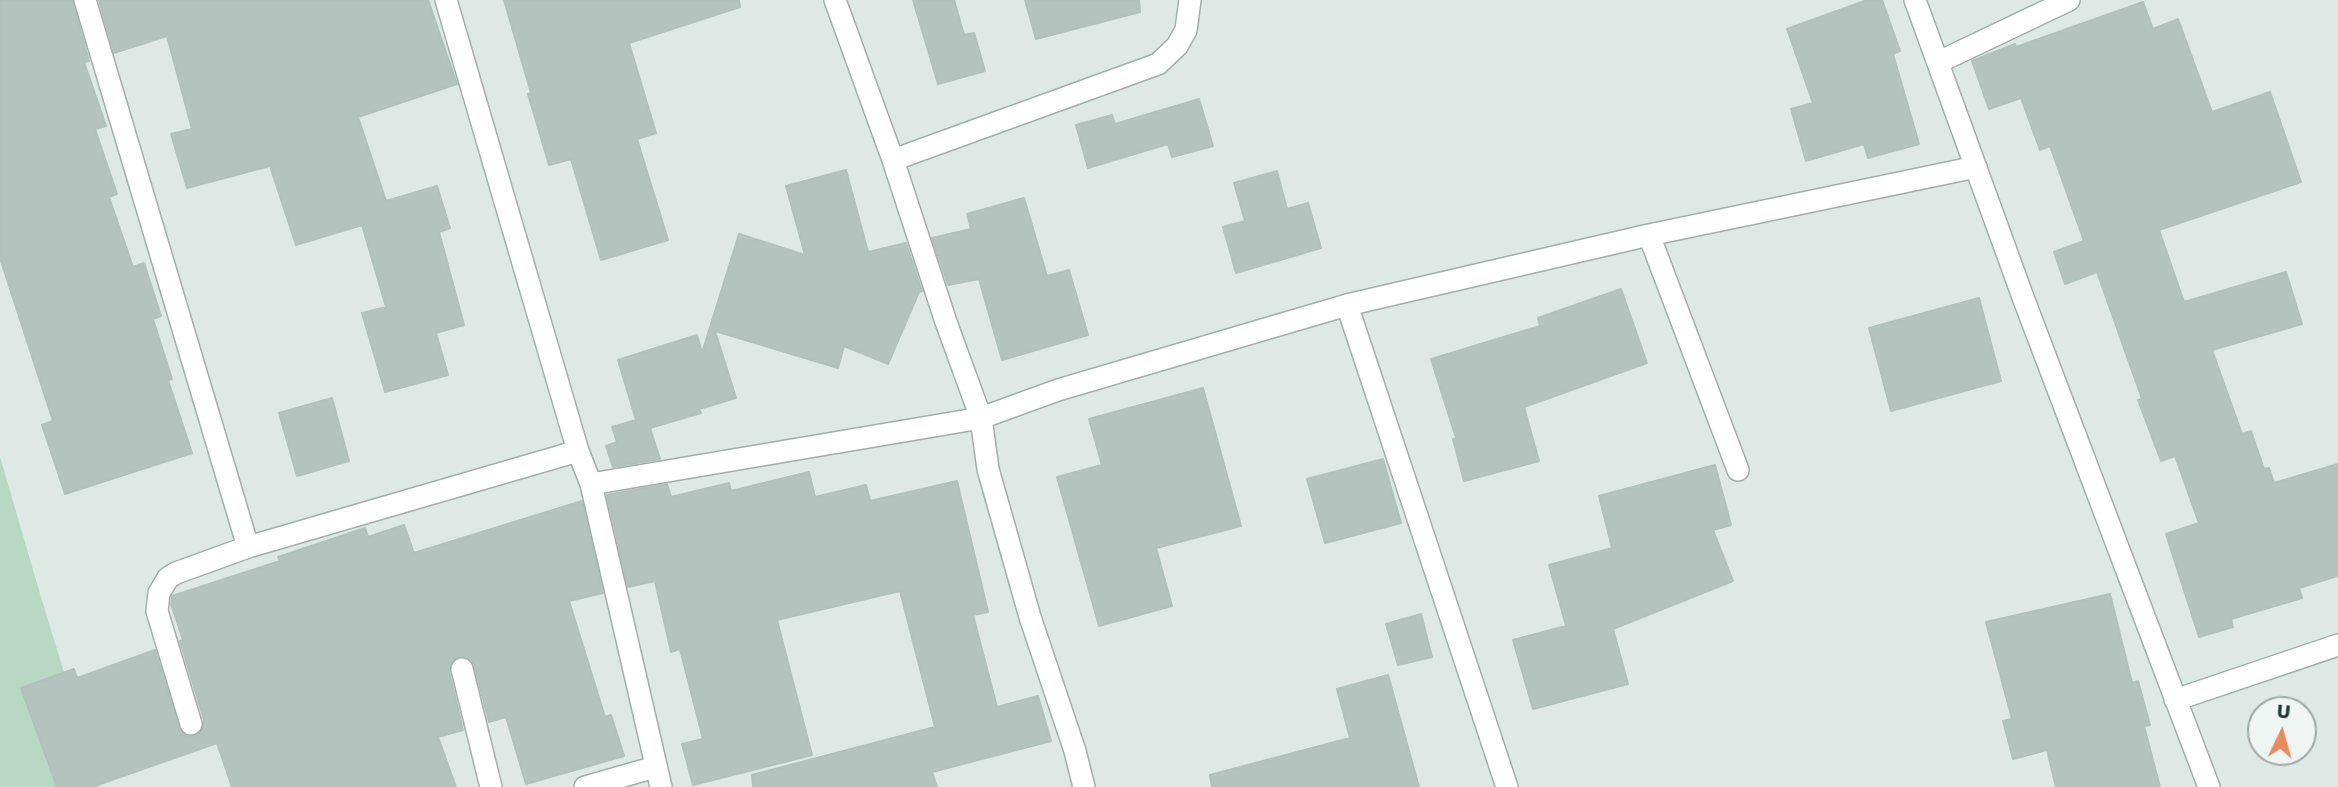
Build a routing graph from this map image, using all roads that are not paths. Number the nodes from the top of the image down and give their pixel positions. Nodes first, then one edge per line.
1 (85, 0) edge
2 (446, 0) edge
3 (835, 0) edge
4 (1190, 0) edge
5 (1915, 0) edge
6 (2069, 0) edge
7 (1939, 62) junction
8 (894, 160) junction
9 (1976, 167) junction
10 (1648, 235) junction
11 (1347, 305) junction
12 (981, 418) junction
13 (578, 452) junction
14 (1738, 470) dead end
15 (591, 484) junction
16 (248, 547) junction
17 (2338, 645) edge
18 (462, 669) dead end
19 (2175, 700) junction
20 (191, 724) dead end
21 (658, 777) edge
22 (2202, 785) edge
23 (491, 787) edge
24 (586, 787) edge
25 (1084, 787) edge
26 (1507, 787) edge

1 - 16 street
2 - 13 street
3 - 8 street
4 - 8 street
5 - 7 street
6 - 7 street
7 - 9 street
8 - 12 street
9 - 10 street
9 - 19 street
10 - 11 street
10 - 14 street
11 - 12 street
11 - 26 street
12 - 15 street
12 - 25 street
13 - 15 street
13 - 16 street
15 - 21 street
16 - 20 street
17 - 19 street
18 - 23 street
19 - 22 street
21 - 24 street

